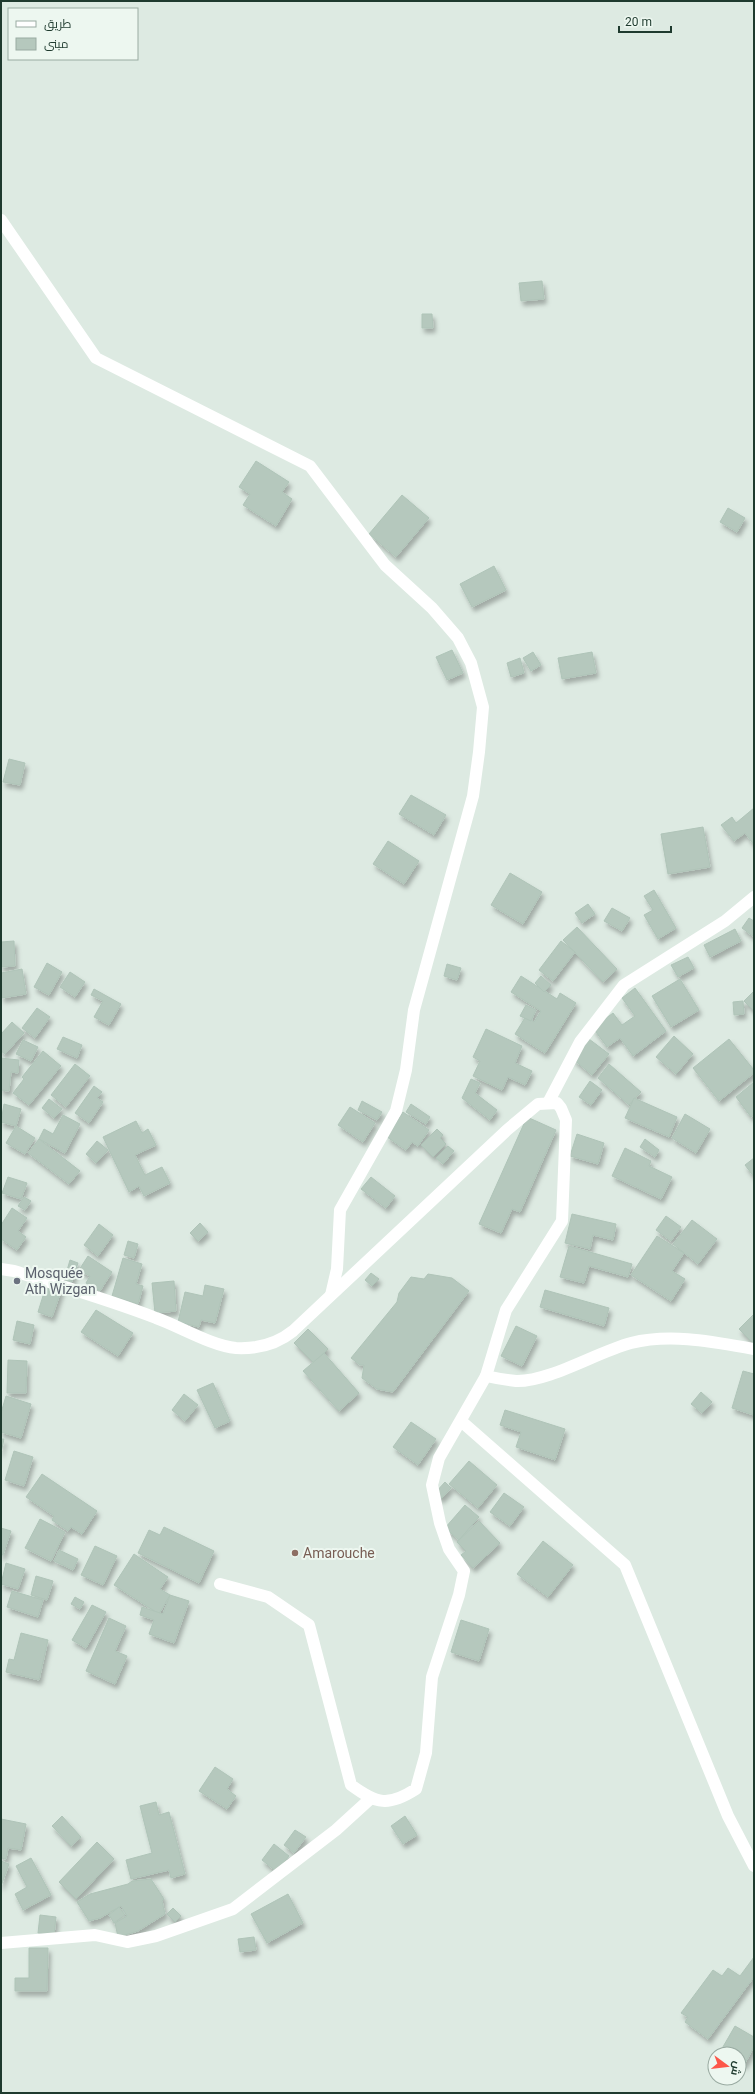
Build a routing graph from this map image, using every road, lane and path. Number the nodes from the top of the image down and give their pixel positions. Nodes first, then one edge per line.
1 (1, 220) edge
2 (754, 897) edge
3 (548, 1103) junction
4 (1, 1269) edge
5 (331, 1295) junction
6 (754, 1349) edge
7 (486, 1376) junction
8 (461, 1421) junction
9 (220, 1584) dead end
10 (370, 1799) junction
11 (754, 1866) edge
12 (1, 1943) edge

1 - 5 street
2 - 3 street
3 - 5 street
3 - 7 street
4 - 5 street
6 - 7 street
7 - 8 street
8 - 10 street
8 - 11 street
9 - 10 street
10 - 12 street

